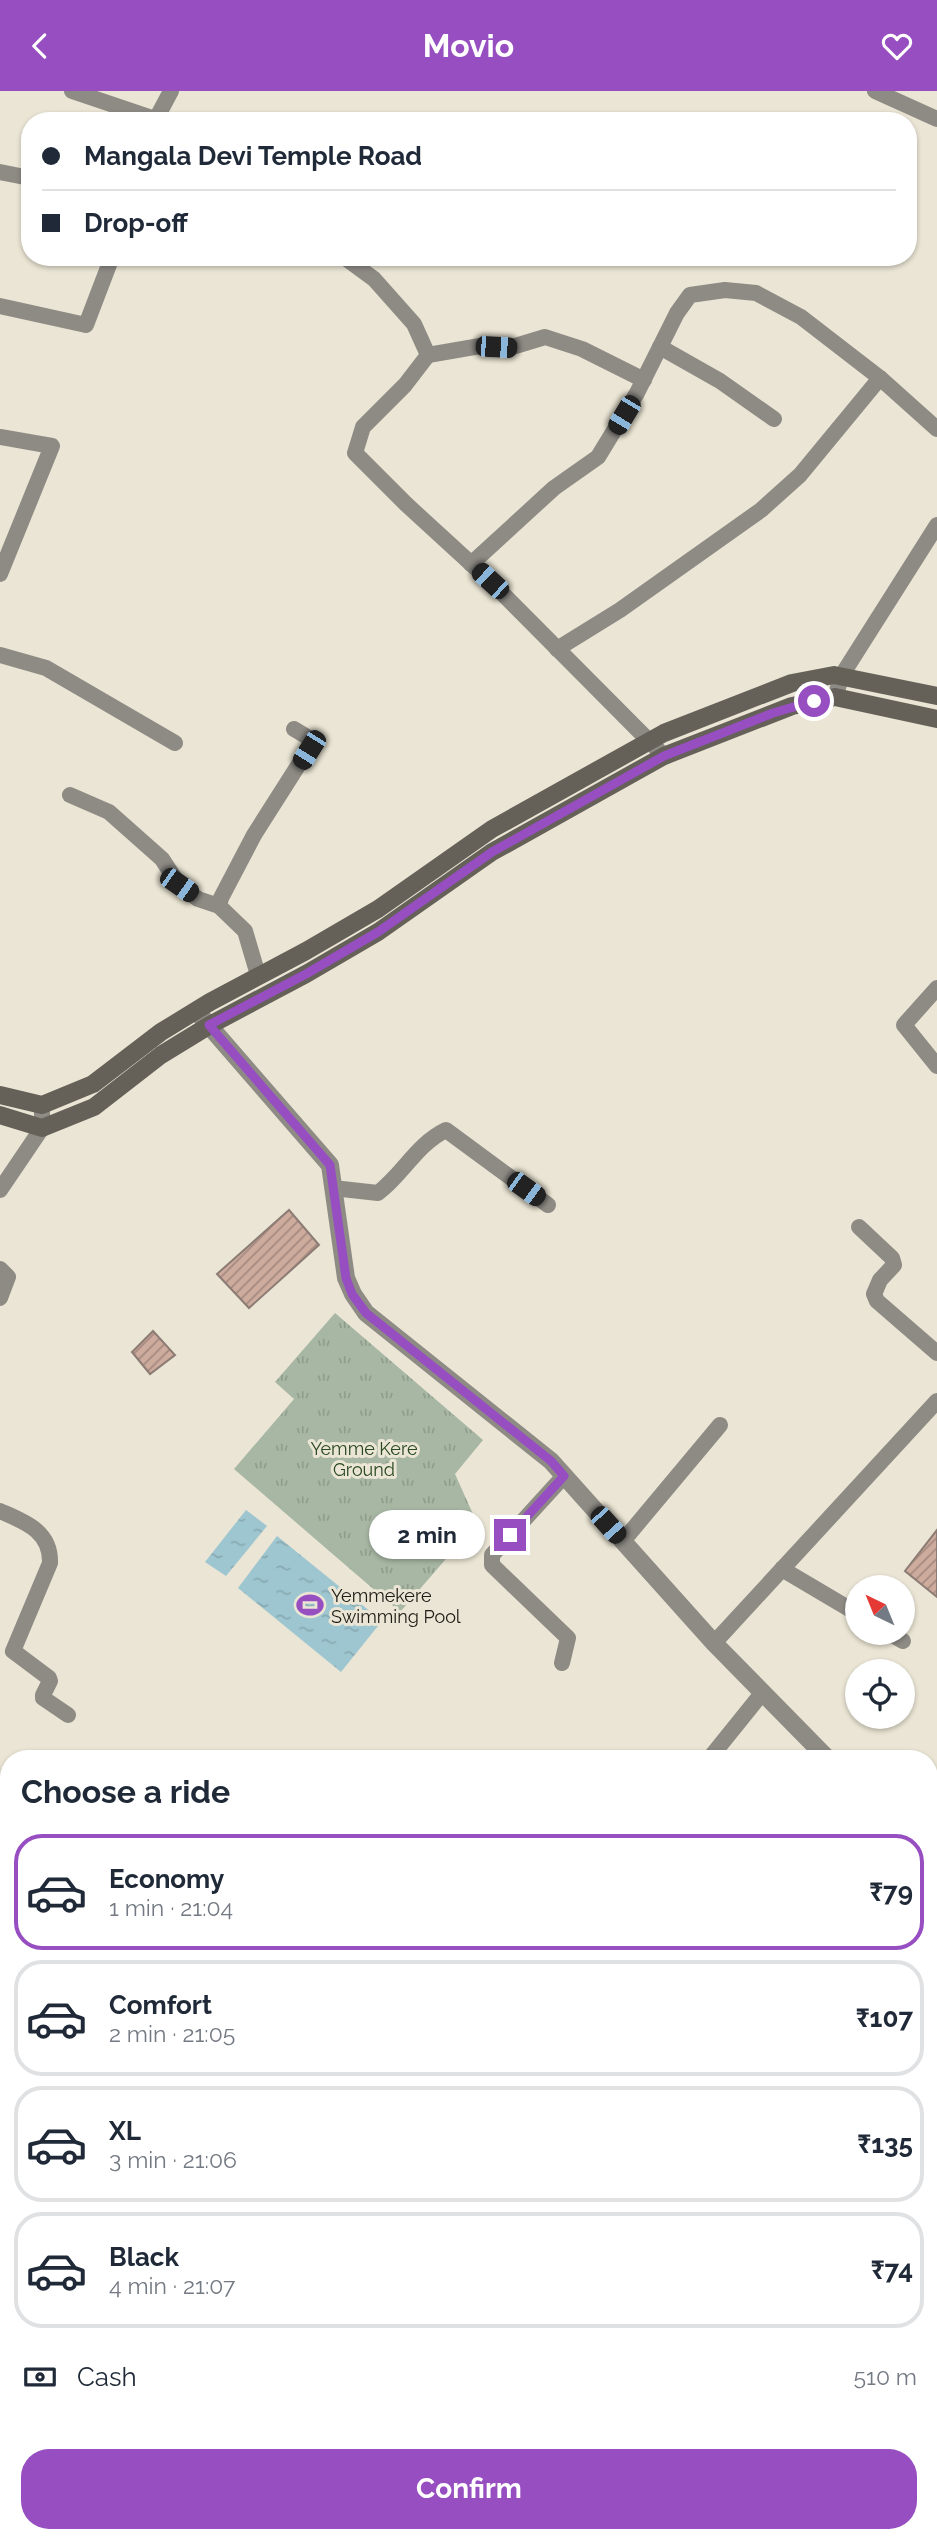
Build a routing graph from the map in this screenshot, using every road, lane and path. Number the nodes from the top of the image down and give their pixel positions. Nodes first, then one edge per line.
1 (72, 91) edge
2 (171, 91) edge
3 (875, 91) edge
4 (134, 112) edge
5 (161, 112) edge
6 (937, 119) edge
7 (0, 172) edge
8 (21, 176) edge
9 (109, 266) edge
10 (356, 266) edge
11 (0, 306) edge
12 (660, 347) junction
13 (428, 355) junction
14 (880, 378) junction
15 (644, 380) junction
16 (774, 419) dead end
17 (937, 429) edge
18 (0, 437) edge
19 (937, 525) edge
20 (471, 564) junction
21 (0, 574) edge
22 (557, 649) junction
23 (0, 655) edge
24 (842, 675) junction
25 (937, 696) edge
26 (835, 697) junction
27 (937, 719) edge
28 (294, 729) dead end
29 (649, 741) junction
30 (175, 743) dead end
31 (664, 756) junction
32 (70, 795) dead end
33 (219, 906) junction
34 (258, 975) junction
35 (937, 988) edge
36 (195, 1011) junction
37 (209, 1025) junction
38 (937, 1066) edge
39 (0, 1095) edge
40 (42, 1105) junction
41 (0, 1115) edge
42 (42, 1128) junction
43 (333, 1188) junction
44 (0, 1190) edge
45 (548, 1205) dead end
46 (859, 1227) dead end
47 (0, 1269) edge
48 (0, 1298) edge
49 (937, 1353) edge
50 (937, 1401) edge
51 (720, 1425) dead end
52 (564, 1476) junction
53 (0, 1511) edge
54 (623, 1541) junction
55 (782, 1569) junction
56 (845, 1606) edge
57 (714, 1643) junction
58 (562, 1663) dead end
59 (763, 1692) junction
60 (68, 1715) dead end
61 (716, 1750) edge
62 (819, 1750) edge

1 - 4 street
2 - 5 street
3 - 6 street
7 - 8 street
9 - 11 street
10 - 13 street
12 - 14 street
12 - 15 street
12 - 16 street
13 - 15 street
13 - 20 street
14 - 17 street
14 - 22 street
15 - 20 street
18 - 21 street
19 - 24 street
20 - 22 street
22 - 29 street
23 - 30 street
24 - 25 main road
24 - 26 street
24 - 29 main road
26 - 27 main road
26 - 31 main road
28 - 33 street
29 - 31 street
29 - 34 main road
31 - 37 main road
32 - 33 street
33 - 34 street
34 - 36 main road
35 - 38 street
36 - 37 street
36 - 40 main road
37 - 42 main road
37 - 43 street
39 - 40 main road
40 - 42 street
41 - 42 main road
42 - 44 street
43 - 45 street
43 - 52 street
46 - 49 street
47 - 48 street
50 - 55 street
51 - 54 street
52 - 54 street
52 - 58 street
53 - 60 street
54 - 57 street
55 - 56 street
55 - 57 street
57 - 59 street
59 - 61 street
59 - 62 street

